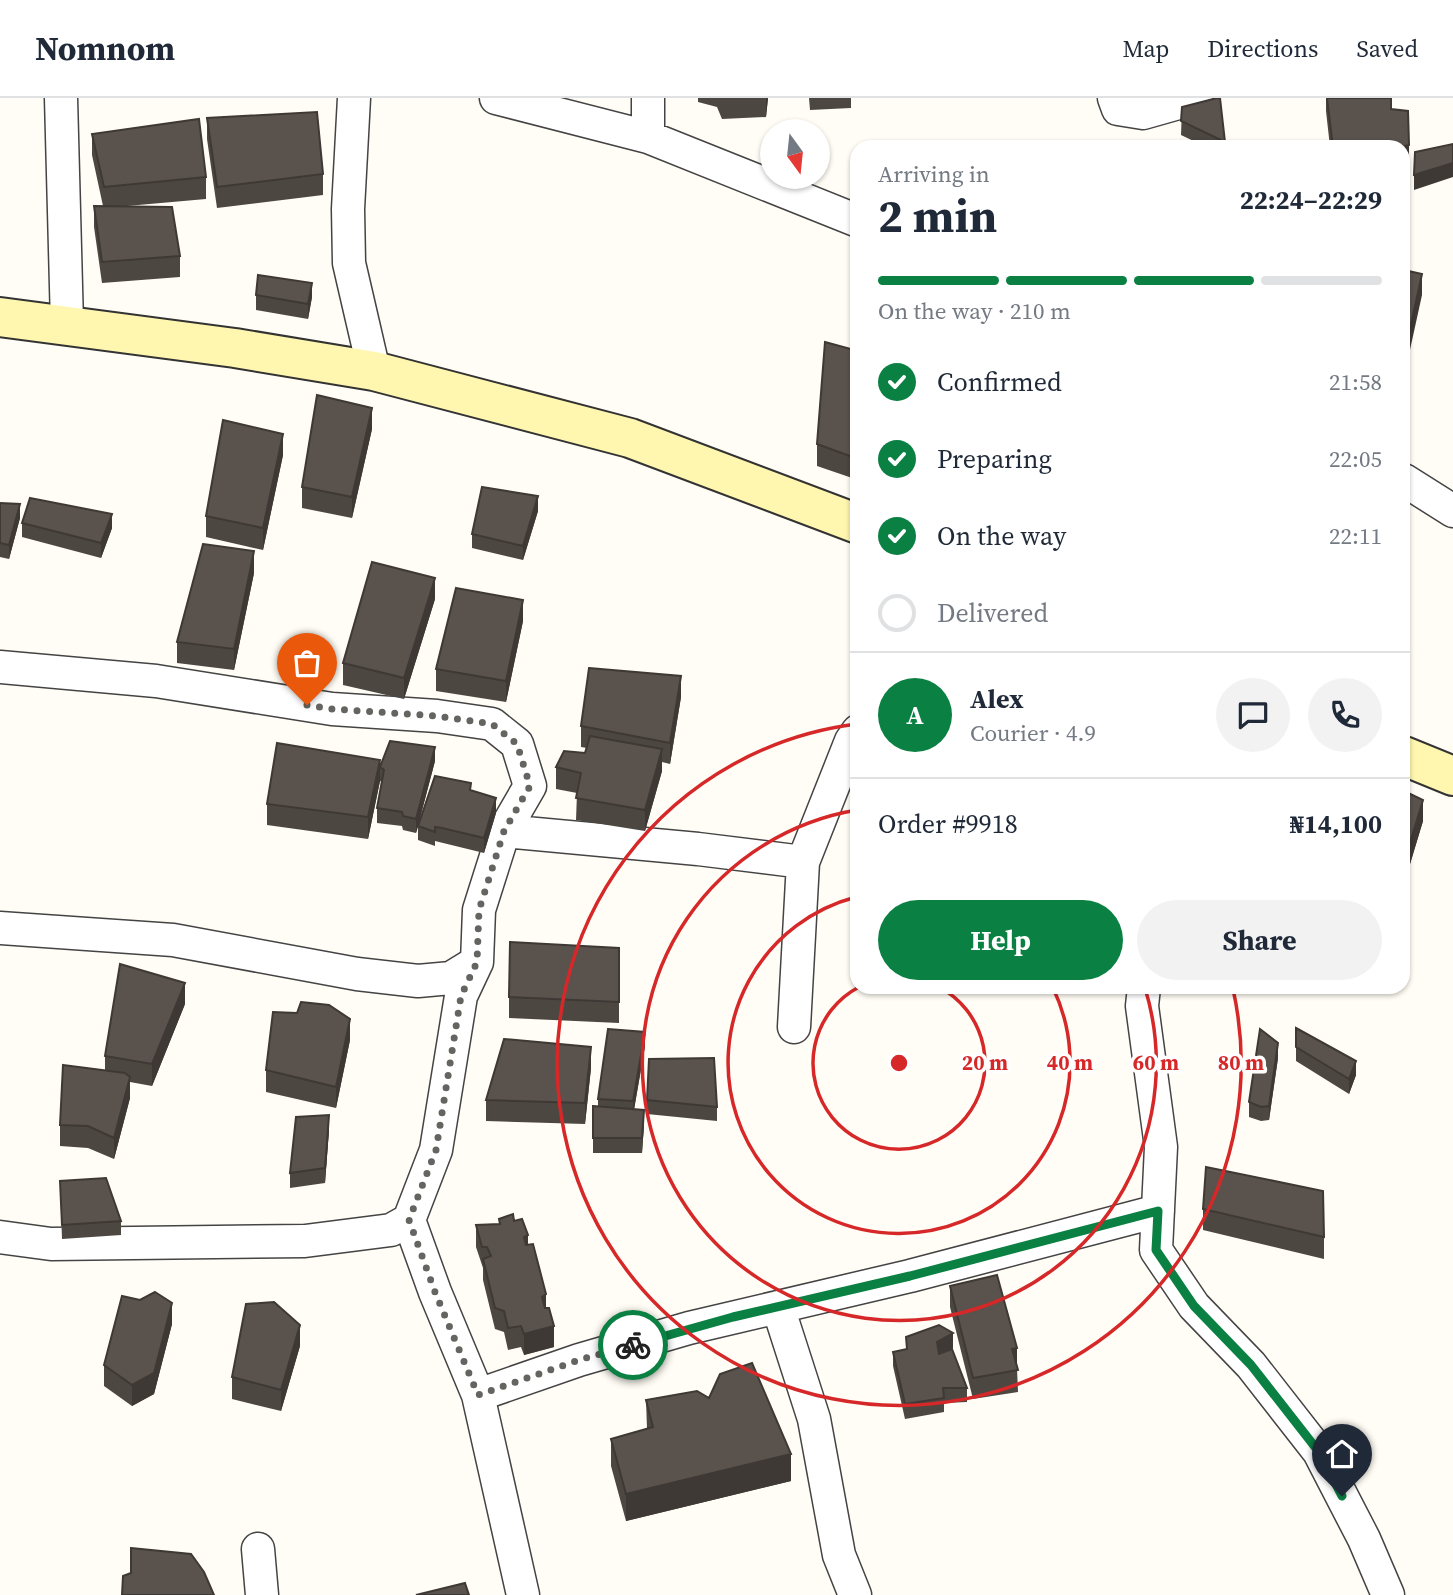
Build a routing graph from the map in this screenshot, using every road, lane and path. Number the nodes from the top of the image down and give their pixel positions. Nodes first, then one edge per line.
1 (61, 98) edge
2 (354, 98) edge
3 (495, 98) edge
4 (648, 98) edge
5 (1114, 98) edge
6 (1196, 98) edge
7 (648, 137) junction
8 (850, 218) edge
9 (0, 317) edge
10 (66, 324) junction
11 (374, 371) junction
12 (1410, 484) edge
13 (1453, 511) edge
14 (850, 521) edge
15 (0, 667) edge
16 (850, 744) edge
17 (1410, 758) edge
18 (1453, 776) edge
19 (504, 831) junction
20 (803, 862) junction
21 (0, 928) edge
22 (477, 962) junction
23 (1143, 994) edge
24 (794, 1027) dead end
25 (1158, 1211) junction
26 (409, 1220) junction
27 (0, 1237) edge
28 (778, 1307) junction
29 (478, 1395) junction
30 (258, 1549) dead end
31 (262, 1595) edge
32 (523, 1595) edge
33 (855, 1595) edge
34 (1388, 1595) edge

1 - 10 street
2 - 11 street
3 - 7 street
4 - 7 street
5 - 6 street
7 - 8 street
9 - 10 main road
10 - 11 main road
11 - 14 main road
12 - 13 street
15 - 19 street
16 - 20 street
17 - 18 main road
19 - 20 street
19 - 22 street
20 - 24 street
21 - 22 street
22 - 26 street
23 - 25 street
25 - 28 street
25 - 34 street
26 - 27 street
26 - 29 street
28 - 29 street
28 - 33 street
29 - 32 street
30 - 31 street

